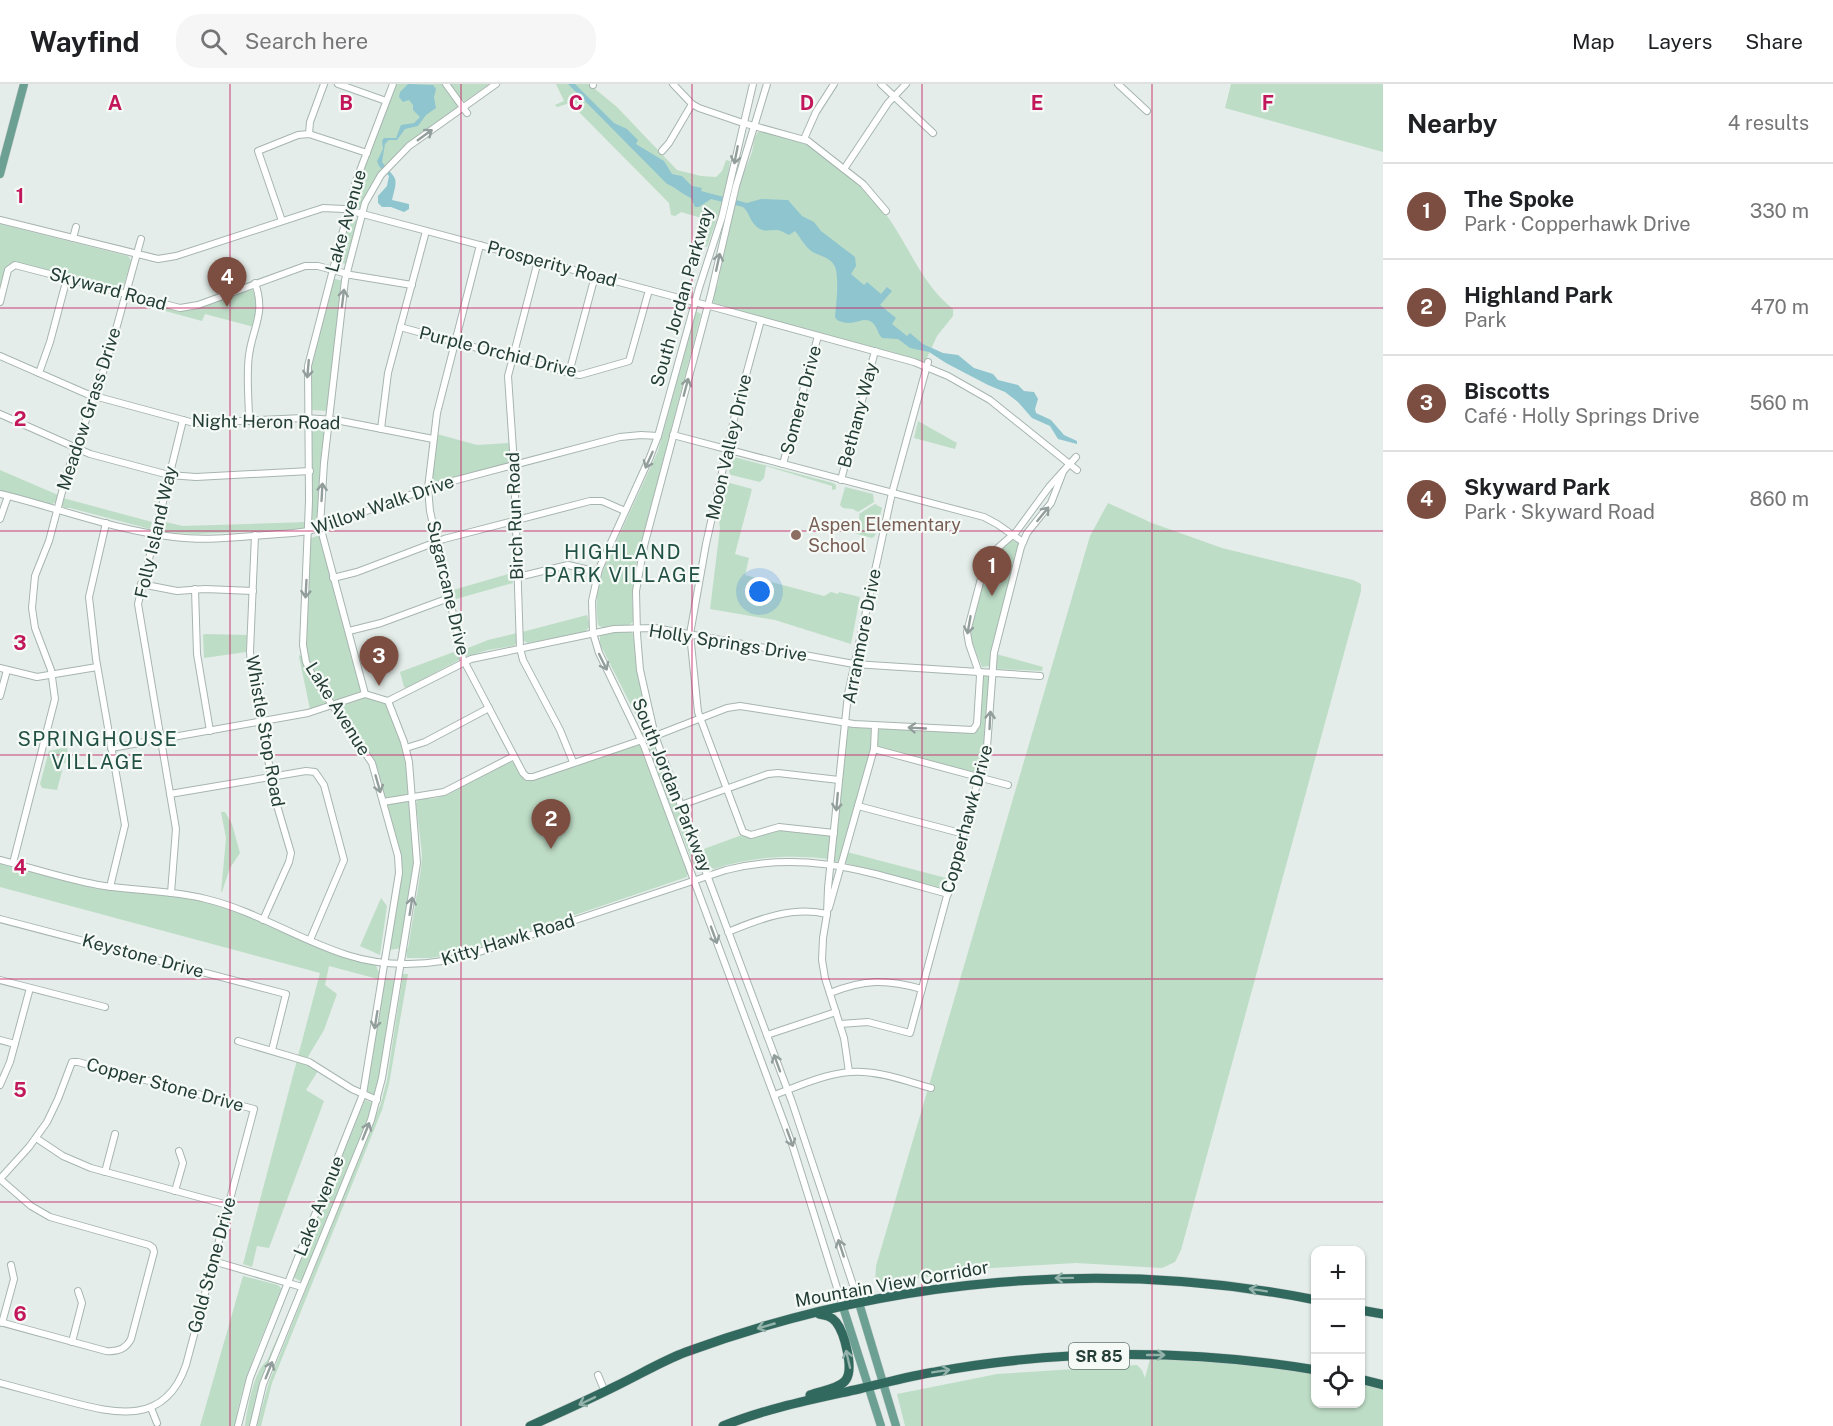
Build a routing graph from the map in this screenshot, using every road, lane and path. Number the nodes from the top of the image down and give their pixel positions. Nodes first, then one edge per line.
1 (24, 84) edge
2 (324, 84) edge
3 (338, 84) edge
4 (393, 84) edge
5 (446, 84) edge
6 (496, 84) edge
7 (673, 84) edge
8 (753, 84) edge
9 (767, 84) edge
10 (834, 84) edge
11 (881, 84) edge
12 (906, 84) edge
13 (1118, 84) edge
14 (894, 96) junction
15 (386, 101) junction
16 (692, 104) junction
17 (462, 107) junction
18 (1145, 108) dead end
19 (467, 114) dead end
20 (743, 123) junction
21 (755, 126) junction
22 (933, 133) dead end
23 (309, 134) junction
24 (804, 140) junction
25 (662, 151) dead end
26 (366, 153) junction
27 (844, 169) junction
28 (0, 174) edge
29 (733, 186) junction
30 (348, 210) junction
31 (886, 211) dead end
32 (362, 214) junction
33 (725, 217) junction
34 (0, 220) edge
35 (282, 221) junction
36 (76, 227) dead end
37 (426, 231) junction
38 (74, 238) junction
39 (141, 239) dead end
40 (480, 245) junction
41 (137, 255) junction
42 (538, 261) junction
43 (333, 269) junction
44 (346, 273) junction
45 (595, 276) junction
46 (67, 278) junction
47 (255, 282) junction
48 (412, 285) junction
49 (649, 291) junction
50 (125, 294) junction
51 (0, 302) edge
52 (694, 303) junction
53 (708, 305) junction
54 (761, 320) junction
55 (400, 327) junction
56 (818, 336) junction
57 (454, 342) junction
58 (875, 351) junction
59 (0, 356) edge
60 (512, 358) junction
61 (927, 365) junction
62 (39, 373) junction
63 (569, 373) junction
64 (94, 397) junction
65 (0, 414) edge
66 (309, 418) junction
67 (183, 420) junction
68 (329, 420) junction
69 (249, 421) junction
70 (381, 429) junction
71 (674, 435) junction
72 (658, 436) junction
73 (433, 439) junction
74 (76, 448) junction
75 (728, 450) junction
76 (1076, 457) dead end
77 (783, 464) junction
78 (1070, 464) junction
79 (514, 465) junction
80 (1077, 470) dead end
81 (310, 471) junction
82 (1064, 472) junction
83 (169, 475) junction
84 (841, 480) junction
85 (428, 488) junction
86 (892, 493) junction
87 (0, 494) edge
88 (8, 496) junction
89 (57, 510) junction
90 (625, 511) junction
91 (0, 519) edge
92 (516, 520) junction
93 (106, 523) junction
94 (321, 527) junction
95 (309, 531) junction
96 (155, 534) junction
97 (255, 535) junction
98 (1013, 535) junction
99 (437, 542) junction
100 (1023, 542) junction
101 (598, 573) junction
102 (518, 577) junction
103 (333, 578) junction
104 (141, 584) junction
105 (195, 589) junction
106 (253, 591) junction
107 (449, 597) junction
108 (637, 628) junction
109 (349, 631) junction
110 (593, 633) junction
111 (690, 634) junction
112 (520, 648) junction
113 (465, 662) junction
114 (854, 664) junction
115 (97, 667) junction
116 (3, 669) edge
117 (979, 672) junction
118 (992, 673) junction
119 (52, 675) junction
120 (1040, 676) dead end
121 (365, 694) junction
122 (0, 696) edge
123 (388, 701) junction
124 (333, 705) junction
125 (489, 708) junction
126 (700, 718) junction
127 (260, 722) junction
128 (845, 723) junction
129 (875, 726) junction
130 (210, 731) junction
131 (655, 736) junction
132 (160, 740) junction
133 (642, 740) junction
134 (111, 748) junction
135 (406, 748) junction
136 (874, 748) junction
137 (514, 756) junction
138 (573, 762) junction
139 (271, 777) junction
140 (979, 777) junction
141 (839, 780) junction
142 (1008, 785) dead end
143 (726, 788) junction
144 (170, 794) junction
145 (412, 798) junction
146 (383, 802) junction
147 (681, 805) junction
148 (858, 806) junction
149 (834, 833) junction
150 (964, 834) junction
151 (0, 860) edge
152 (13, 863) junction
153 (831, 864) junction
154 (842, 866) junction
155 (707, 876) junction
156 (694, 880) junction
157 (110, 887) junction
158 (171, 893) junction
159 (948, 894) junction
160 (827, 914) junction
161 (0, 919) edge
162 (264, 920) junction
163 (728, 932) junction
164 (310, 940) junction
165 (385, 962) junction
166 (402, 963) junction
167 (0, 980) edge
168 (30, 988) junction
169 (922, 989) junction
170 (830, 993) junction
171 (105, 1007) dead end
172 (836, 1012) junction
173 (840, 1024) junction
174 (767, 1035) junction
175 (0, 1040) edge
176 (238, 1041) dead end
177 (15, 1044) junction
178 (272, 1050) junction
179 (849, 1072) junction
180 (0, 1085) edge
181 (931, 1088) dead end
182 (787, 1090) junction
183 (363, 1094) junction
184 (774, 1095) junction
185 (377, 1100) junction
186 (254, 1109) joint
187 (115, 1134) dead end
188 (36, 1138) junction
189 (179, 1151) dead end
190 (105, 1172) junction
191 (0, 1179) edge
192 (176, 1191) junction
193 (228, 1205) junction
194 (213, 1261) junction
195 (11, 1265) dead end
196 (288, 1282) junction
197 (302, 1287) junction
198 (78, 1291) dead end
199 (1311, 1299) edge
200 (859, 1303) junction
201 (843, 1307) junction
202 (1365, 1311) edge
203 (1383, 1314) edge
204 (804, 1315) junction
205 (1, 1322) edge
206 (72, 1342) junction
207 (1311, 1369) edge
208 (598, 1375) dead end
209 (1365, 1380) edge
210 (0, 1383) edge
211 (884, 1383) junction
212 (1383, 1385) edge
213 (868, 1387) junction
214 (604, 1392) junction
215 (794, 1403) junction
216 (151, 1408) junction
217 (157, 1423) dead end
218 (238, 1426) edge
219 (253, 1426) edge
220 (530, 1426) edge
221 (723, 1426) edge
222 (881, 1426) edge
223 (896, 1426) edge

1 - 28 main road
2 - 23 street
3 - 15 street
4 - 15 street, Lake Avenue
5 - 17 street
6 - 17 street, Lake Avenue
7 - 16 street
8 - 20 street, South Jordan Parkway
9 - 21 street, South Jordan Parkway
10 - 24 street
11 - 14 street
12 - 14 street
13 - 18 street
14 - 22 street
14 - 27 street
15 - 26 street, Lake Avenue
16 - 20 street
16 - 25 street
17 - 19 street
32 -> 17 street, Lake Avenue
20 - 21 street
20 -> 29 street, South Jordan Parkway
21 - 24 street
21 - 29 street, South Jordan Parkway
23 - 26 street
23 - 35 street
24 - 27 street
26 - 30 street, Lake Avenue
27 - 31 street
29 - 33 street, South Jordan Parkway
30 - 32 street, Prosperity Road
30 - 35 street, Prosperity Road
30 - 43 street, Lake Avenue
32 - 37 street, Prosperity Road
32 - 44 street, Lake Avenue
33 - 52 street, South Jordan Parkway
53 -> 33 street, South Jordan Parkway
34 - 38 street, Prosperity Road
35 - 41 street, Prosperity Road
36 - 38 street
37 - 40 street, Prosperity Road
37 - 48 street
38 - 41 street, Prosperity Road
39 - 41 street, Meadow Grass Drive
40 - 42 street, Prosperity Road
40 - 57 street, Sugarcane Drive
41 - 50 street, Meadow Grass Drive
42 - 45 street, Prosperity Road
42 - 60 street, Birch Run Road
43 - 44 street, Skyward Road
43 - 47 street, Skyward Road
43 -> 66 street, Lake Avenue
44 - 48 street, Skyward Road
68 -> 44 street, Lake Avenue
45 - 49 street, Prosperity Road
45 - 63 street
46 - 50 street, Skyward Road
46 - 51 street, Skyward Road
46 - 62 street
47 - 50 street, Skyward Road
47 - 69 street
48 - 55 street
49 - 52 street, Prosperity Road
49 - 63 street, Purple Orchid Drive
50 - 64 street, Meadow Grass Drive
52 - 53 street, Prosperity Road
52 - 72 street, South Jordan Parkway
53 - 54 street, Prosperity Road
71 -> 53 street, South Jordan Parkway
54 - 56 street, Prosperity Road
54 - 75 street, Moon Valley Drive
55 - 57 street, Purple Orchid Drive
55 - 70 street
56 - 58 street, Prosperity Road
56 - 77 street, Somera Drive
57 - 60 street, Purple Orchid Drive
57 - 73 street, Sugarcane Drive
58 - 61 street, Prosperity Road
58 - 84 street, Bethany Way
59 - 62 street, Night Heron Road
60 - 63 street, Purple Orchid Drive
60 - 79 street, Birch Run Road
61 - 78 street, Prosperity Road
61 - 86 street, Arranmore Drive
62 - 64 street, Night Heron Road
64 - 67 street, Night Heron Road
64 - 74 street, Meadow Grass Drive
65 - 74 street
66 - 68 street, Night Heron Road
66 - 69 street, Night Heron Road
66 - 81 street, Lake Avenue
67 - 69 street, Night Heron Road
67 - 83 street, Folly Island Way
68 - 70 street, Night Heron Road
94 -> 68 street, Lake Avenue
70 - 73 street, Night Heron Road
71 - 75 street
71 - 108 street, South Jordan Parkway
72 - 79 street, Willow Walk Drive
72 -> 90 street, South Jordan Parkway
73 - 85 street, Sugarcane Drive
74 - 83 street
74 - 89 street, Meadow Grass Drive
75 - 77 street
75 - 111 street, Moon Valley Drive
76 - 78 street, Copperhawk Drive
77 - 84 street
78 - 80 street, Prosperity Road
78 - 82 street, Copperhawk Drive
79 - 85 street, Willow Walk Drive
79 - 92 street, Birch Run Road
81 - 83 street
81 - 95 street, Lake Avenue
82 - 98 street, Copperhawk Drive
100 -> 82 street, Copperhawk Drive
83 - 96 street, Folly Island Way
84 - 86 street
85 - 94 street, Willow Walk Drive
85 - 99 street, Sugarcane Drive
86 - 98 street
86 - 114 street, Arranmore Drive
87 - 88 street, Willow Walk Drive
88 - 89 street, Willow Walk Drive
88 - 91 street
89 - 93 street, Willow Walk Drive
89 - 119 street, Meadow Grass Drive
90 - 92 street
90 - 101 street, South Jordan Parkway
92 - 99 street
92 - 102 street, Birch Run Road
93 - 96 street, Willow Walk Drive
93 - 115 street
94 - 95 street, Willow Walk Drive
94 - 103 street, Lake Avenue
95 - 97 street, Willow Walk Drive
95 -> 124 street, Lake Avenue
96 - 97 street, Willow Walk Drive
96 - 104 street, Folly Island Way
97 - 106 street, Whistle Stop Road
98 - 100 street
98 -> 117 street, Copperhawk Drive
99 - 103 street
99 - 107 street, Sugarcane Drive
100 - 118 street, Copperhawk Drive
101 - 102 street
101 - 110 street, South Jordan Parkway
102 - 112 street, Birch Run Road
103 - 109 street, Lake Avenue
104 - 105 street
104 - 132 street, Folly Island Way
105 - 106 street
105 - 130 street
106 - 127 street, Whistle Stop Road
107 - 109 street
107 - 113 street, Sugarcane Drive
108 - 110 street, Holly Springs Drive
108 - 111 street, Holly Springs Drive
108 - 131 street, South Jordan Parkway
109 - 121 street, Lake Avenue
110 - 112 street, Holly Springs Drive
110 -> 133 street, South Jordan Parkway
111 - 114 street, Holly Springs Drive
111 - 126 street, Moon Valley Drive
112 - 113 street, Holly Springs Drive
112 - 138 street, Birch Run Road
113 - 123 street, Holly Springs Drive
113 - 125 street, Sugarcane Drive
114 - 117 street, Holly Springs Drive
114 - 128 street, Arranmore Drive
115 - 119 street
115 - 134 street
116 - 119 street
116 - 122 street
117 - 118 street, Holly Springs Drive
117 -> 129 street, Copperhawk Drive
118 - 120 street, Holly Springs Drive
140 -> 118 street, Copperhawk Drive
119 - 152 street, Meadow Grass Drive
121 - 123 street
121 - 124 street
123 - 135 street, Lake Avenue
124 - 127 street
124 -> 146 street, Lake Avenue
125 - 135 street
125 - 137 street, Sugarcane Drive
126 - 128 street
126 - 131 street
126 - 143 street, Moon Valley Drive
127 - 130 street
127 - 139 street, Whistle Stop Road
128 - 129 street
128 - 141 street, Arranmore Drive
129 - 136 street, Arranmore Drive
130 - 132 street
131 - 147 street, South Jordan Parkway
132 - 134 street
132 - 144 street, Folly Island Way
133 - 138 street
133 - 156 street, South Jordan Parkway
134 - 157 street
135 - 145 street, Lake Avenue
136 - 140 street
136 - 148 street, Arranmore Drive
137 - 138 street, Sugarcane Drive
137 - 145 street
139 - 144 street
139 - 162 street, Whistle Stop Road
139 - 164 street
140 - 142 street
140 - 150 street, Copperhawk Drive
141 - 143 street
141 -> 149 street, Arranmore Drive
143 - 147 street
143 - 149 street, Moon Valley Drive
144 - 158 street, Folly Island Way
145 - 146 street
166 -> 145 street, Lake Avenue
146 - 165 street, Lake Avenue
147 - 155 street, South Jordan Parkway
148 - 150 street
148 - 154 street, Arranmore Drive
149 - 153 street, Arranmore Drive
150 - 159 street, Copperhawk Drive
151 - 152 street, Kitty Hawk Road
152 - 157 street, Kitty Hawk Road
153 - 154 street, Kitty Hawk Road
153 - 155 street, Kitty Hawk Road
153 - 160 street, Arranmore Drive
154 - 159 street, Kitty Hawk Road
154 - 160 street, Arranmore Drive
155 - 156 street, Kitty Hawk Road
155 - 163 street, South Jordan Parkway
156 - 166 street, Kitty Hawk Road
156 -> 184 street, South Jordan Parkway
157 - 158 street, Kitty Hawk Road
158 - 162 street, Kitty Hawk Road
159 - 169 street, Copperhawk Drive
160 - 163 street
160 - 170 street, Arranmore Drive
161 - 178 street, Keystone Drive
162 - 164 street, Kitty Hawk Road
163 - 174 street, South Jordan Parkway
164 - 165 street, Kitty Hawk Road
165 - 166 street, Kitty Hawk Road
165 -> 183 street, Lake Avenue
166 - 185 street, Lake Avenue
167 - 168 street
168 - 171 street
168 - 177 street
169 - 170 street
169 - 173 street, Copperhawk Drive
170 - 172 street, Arranmore Drive
172 - 173 street, Arranmore Drive
172 - 174 street
173 - 179 street, Arranmore Drive
182 -> 174 street, South Jordan Parkway
175 - 177 street
176 - 178 street
177 - 180 street
178 - 183 street
179 - 181 street
179 - 182 street
182 - 184 street
200 -> 182 street, South Jordan Parkway
183 - 185 street
183 - 196 street, Lake Avenue
184 -> 201 street, South Jordan Parkway
197 -> 185 street, Lake Avenue
186 - 188 street, Copper Stone Drive
186 - 193 street, Gold Stone Drive
187 - 190 street
188 - 190 street
188 - 191 street, Copper Stone Drive
189 - 192 street
190 - 192 street
191 - 206 street
192 - 193 street
193 - 194 street, Gold Stone Drive
194 - 196 street
194 - 216 street, Gold Stone Drive
195 - 205 street
196 - 197 street
196 - 218 street, Lake Avenue
219 -> 197 street, Lake Avenue
198 - 206 street
199 -> 200 highway, Mountain View Corridor
200 - 201 highway, Mountain View Corridor
200 - 211 main road, South Jordan Parkway
201 - 204 highway, Mountain View Corridor
201 - 213 main road, South Jordan Parkway
202 - 203 highway
204 -> 214 highway, Mountain View Corridor
215 -> 204 highway
205 - 206 street
211 -> 207 highway, SR 85
208 - 214 street
209 - 212 highway
210 - 216 street
211 - 213 highway, SR 85
211 - 223 main road, South Jordan Parkway
213 - 215 highway, SR 85
213 - 222 main road, South Jordan Parkway
214 -> 220 highway, Mountain View Corridor
215 - 221 highway, SR 85
216 - 217 street

